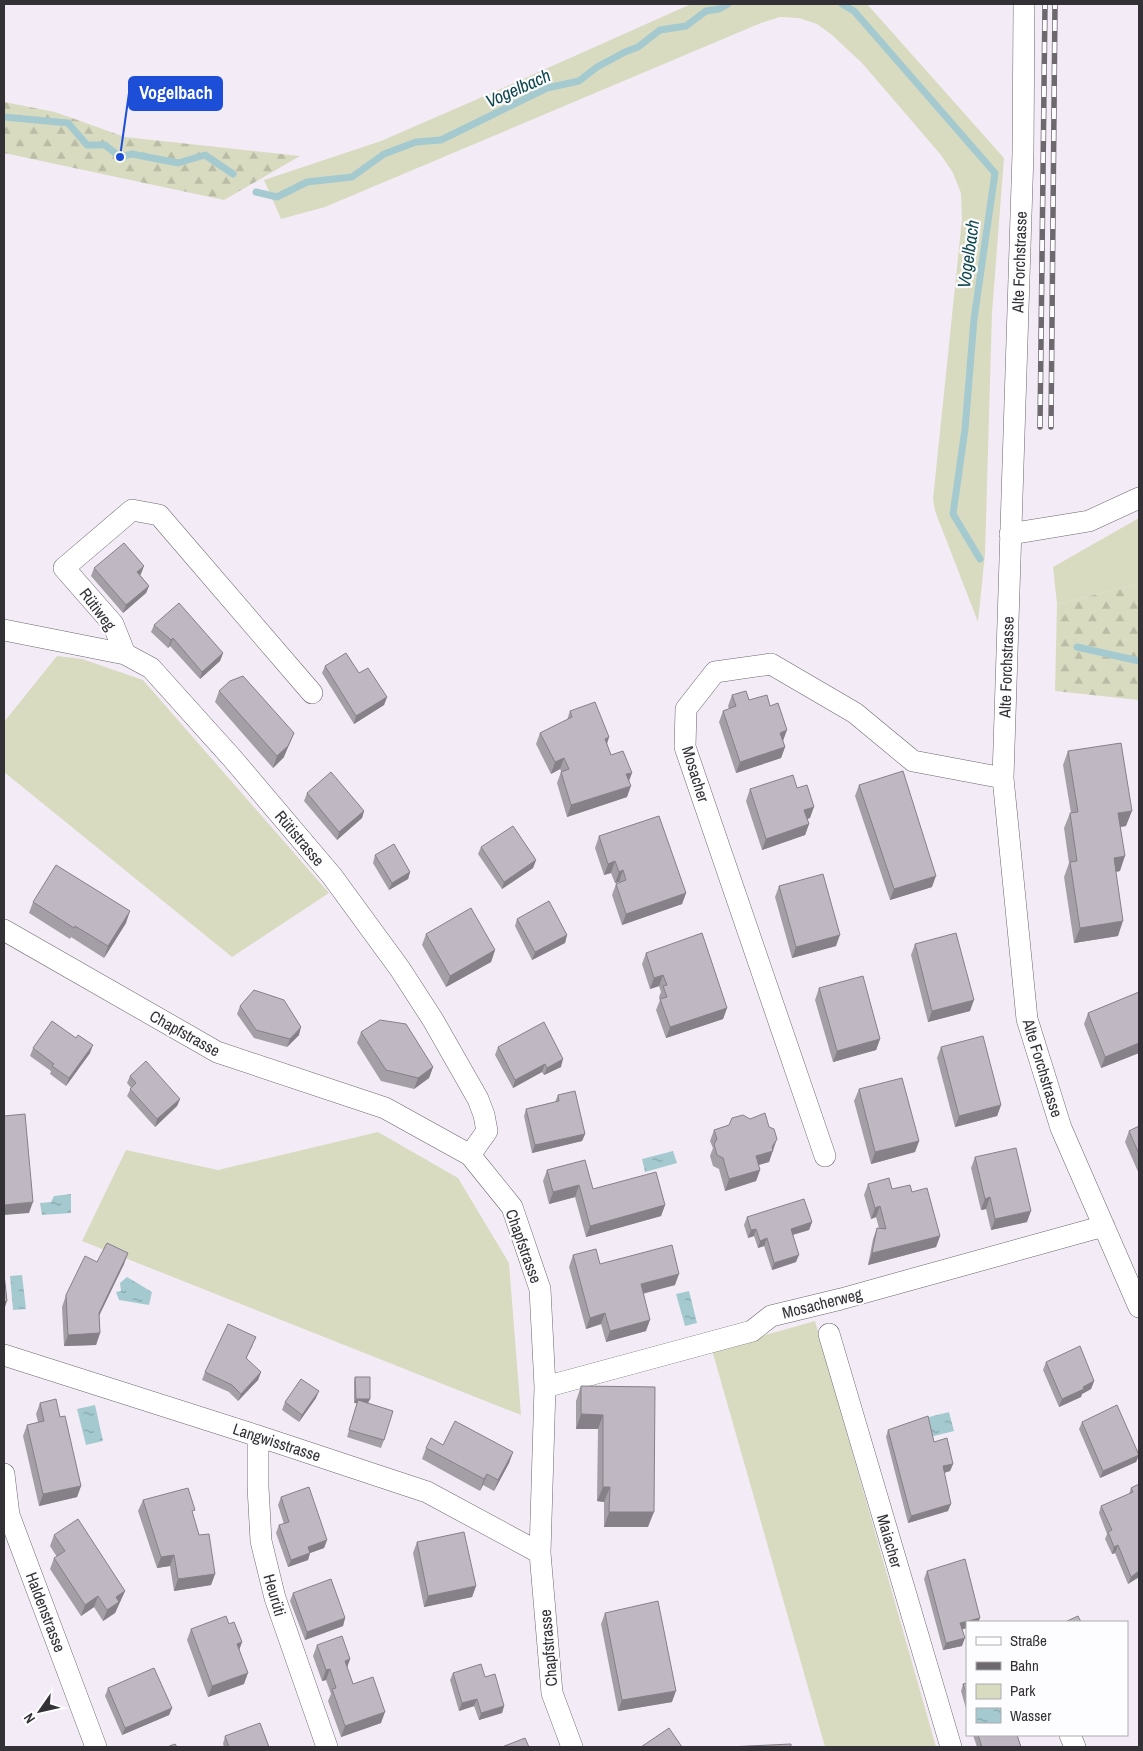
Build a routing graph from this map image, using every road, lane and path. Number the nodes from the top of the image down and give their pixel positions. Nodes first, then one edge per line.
1 (1024, 4) edge
2 (1139, 498) edge
3 (1010, 534) junction
4 (4, 630) edge
5 (125, 654) junction
6 (312, 692) dead end
7 (1002, 778) junction
8 (4, 930) edge
9 (470, 1155) junction
10 (825, 1156) dead end
11 (1104, 1226) junction
12 (1139, 1307) edge
13 (829, 1334) dead end
14 (4, 1355) edge
15 (545, 1387) junction
16 (258, 1436) junction
17 (4, 1474) edge
18 (540, 1552) junction
19 (96, 1747) edge
20 (327, 1747) edge
21 (572, 1747) edge
22 (951, 1747) edge

1 - 3 street, Alte Forchstrasse
2 - 3 street
3 - 7 street, Alte Forchstrasse
4 - 5 street, Rütistrasse
5 - 6 street, Rütiweg
5 - 9 street, Rütistrasse
7 - 10 street, Mosacher
7 - 11 street, Alte Forchstrasse
8 - 9 street, Chapfstrasse
9 - 15 street, Chapfstrasse
11 - 12 street, Alte Forchstrasse
11 - 15 street, Mosacherweg
13 - 22 street, Maiacher
14 - 16 street, Langwisstrasse
15 - 18 street, Chapfstrasse
16 - 18 street, Langwisstrasse
16 - 20 street, Heurüti
17 - 19 street, Haldenstrasse
18 - 21 street, Chapfstrasse

